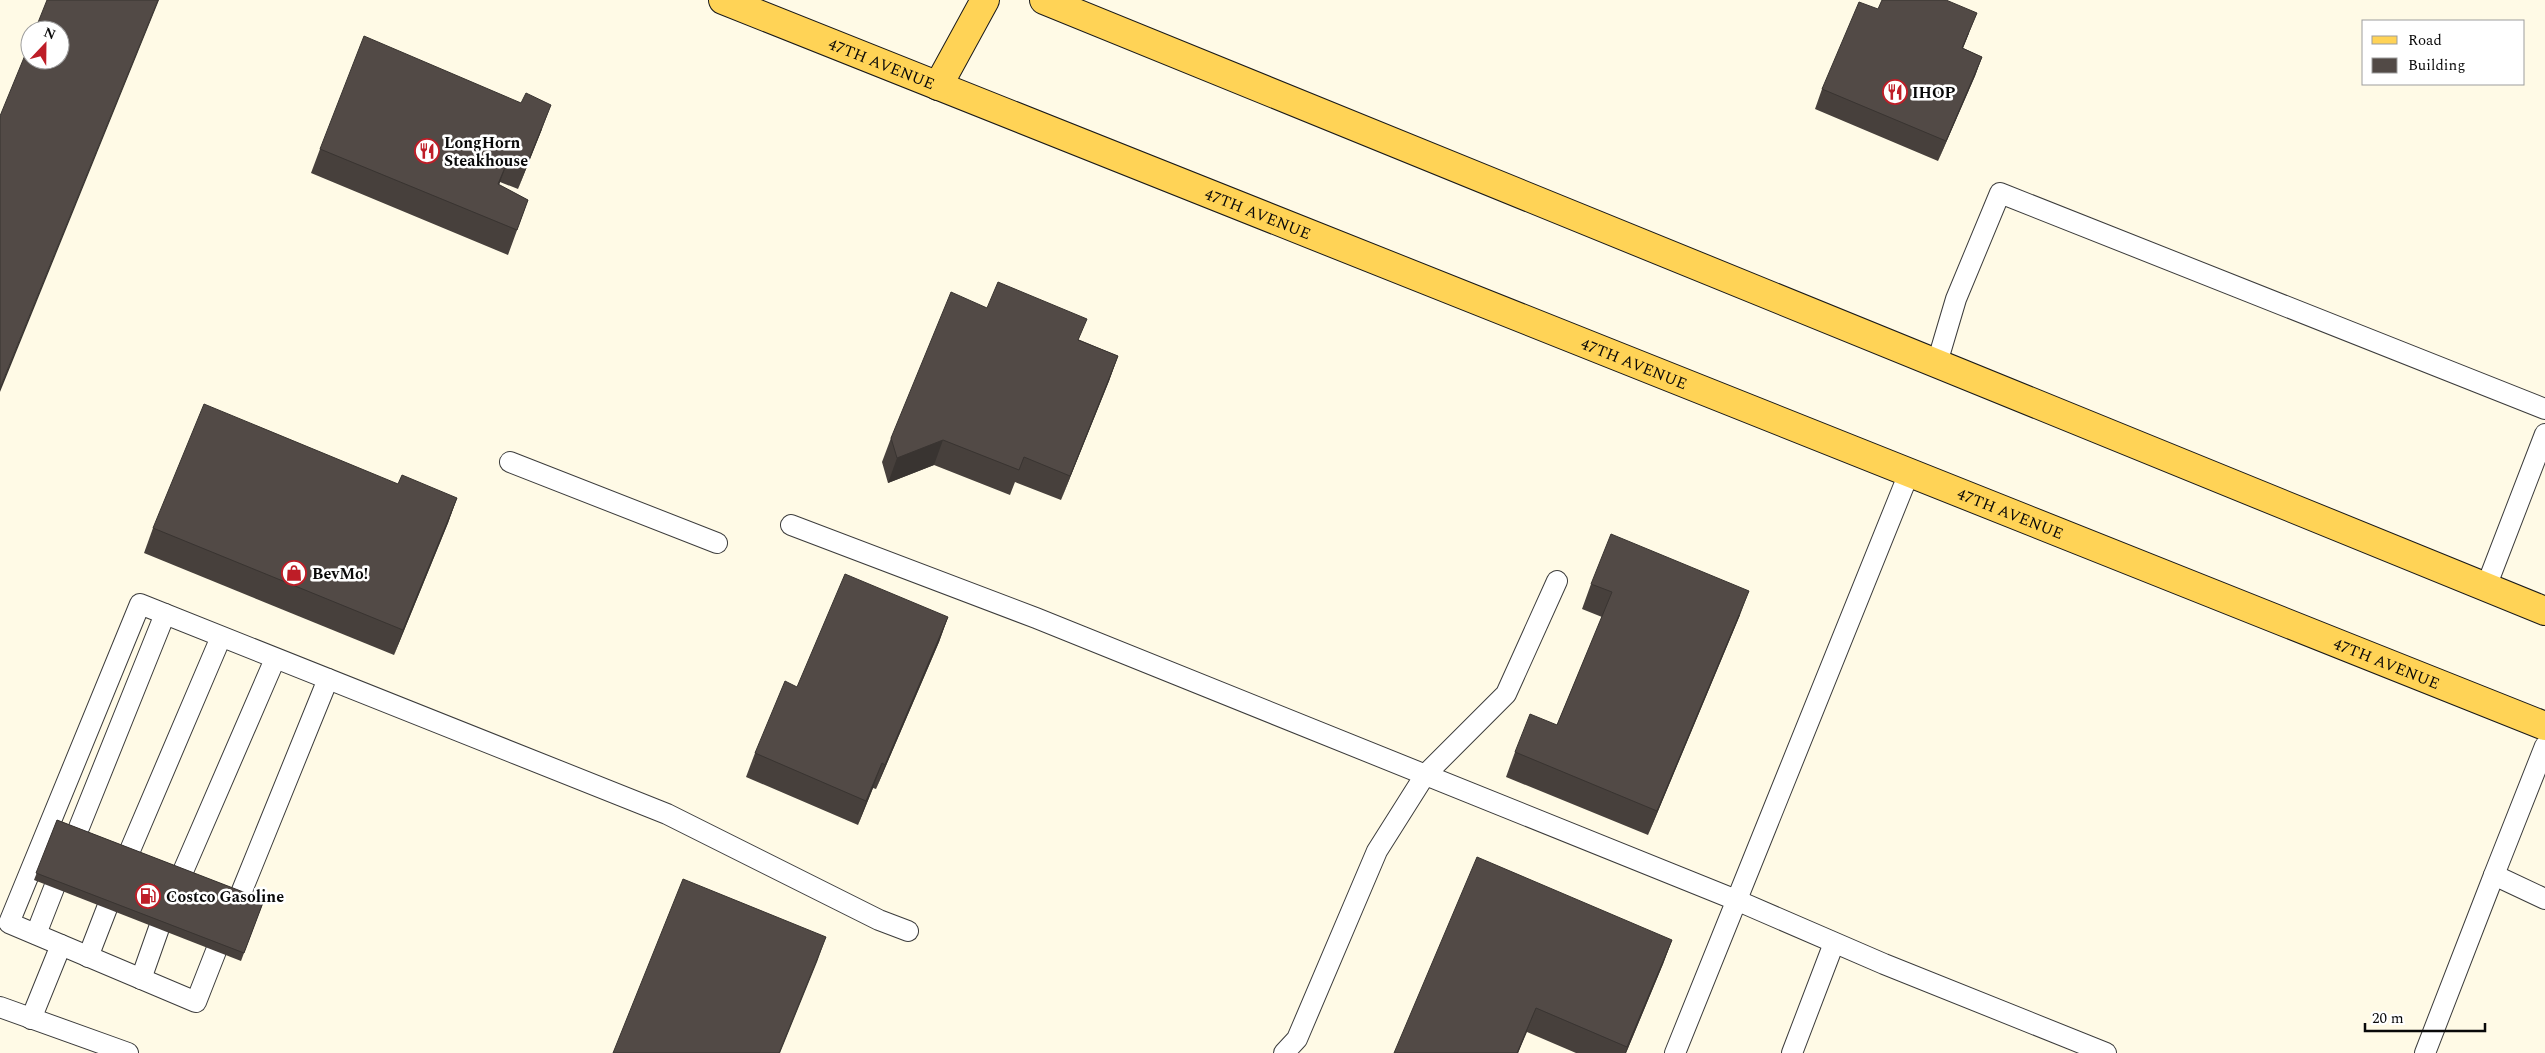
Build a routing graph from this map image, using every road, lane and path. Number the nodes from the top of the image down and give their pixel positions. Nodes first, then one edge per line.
1 (723, 0) edge
2 (985, 0) edge
3 (1044, 0) edge
4 (938, 86) junction
5 (1937, 363) junction
6 (2545, 409) edge
7 (2545, 434) edge
8 (510, 462) dead end
9 (1909, 473) junction
10 (791, 525) dead end
11 (717, 543) dead end
12 (1556, 580) dead end
13 (2486, 586) junction
14 (2545, 611) edge
15 (165, 614) junction
16 (221, 637) junction
17 (275, 659) junction
18 (328, 679) junction
19 (2545, 726) edge
20 (2545, 746) edge
21 (1425, 774) junction
22 (76, 835) edge
23 (128, 856) edge
24 (2494, 875) junction
25 (181, 876) edge
26 (54, 888) edge
27 (239, 898) edge
28 (2545, 899) edge
29 (1736, 900) junction
30 (107, 908) edge
31 (159, 928) edge
32 (908, 930) dead end
33 (36, 934) junction
34 (1834, 943) junction
35 (61, 945) junction
36 (216, 951) edge
37 (88, 957) junction
38 (141, 979) junction
39 (0, 1007) edge
40 (31, 1018) junction
41 (128, 1053) edge
42 (1284, 1053) edge
43 (1675, 1053) edge
44 (1792, 1053) edge
45 (2106, 1053) edge
46 (2425, 1053) edge

1 - 4 main road, 47TH AVENUE
2 - 4 main road
3 - 5 main road
4 - 9 main road, 47TH AVENUE
5 - 6 lane
5 - 13 main road
7 - 13 lane
8 - 11 lane
9 - 19 main road, 47TH AVENUE
9 - 29 lane
10 - 21 lane
12 - 21 lane
13 - 14 main road
15 - 16 lane
15 - 22 lane
15 - 33 lane
16 - 17 lane
16 - 23 lane
17 - 18 lane
17 - 25 lane
18 - 27 lane
18 - 32 lane
20 - 24 lane
21 - 29 lane
21 - 42 lane
24 - 28 lane
24 - 46 lane
26 - 33 lane
29 - 34 lane
29 - 43 lane
30 - 37 lane
31 - 38 lane
33 - 35 lane
34 - 44 lane
34 - 45 lane
35 - 37 lane
35 - 40 lane
36 - 38 lane
37 - 38 lane
39 - 40 lane
40 - 41 lane

